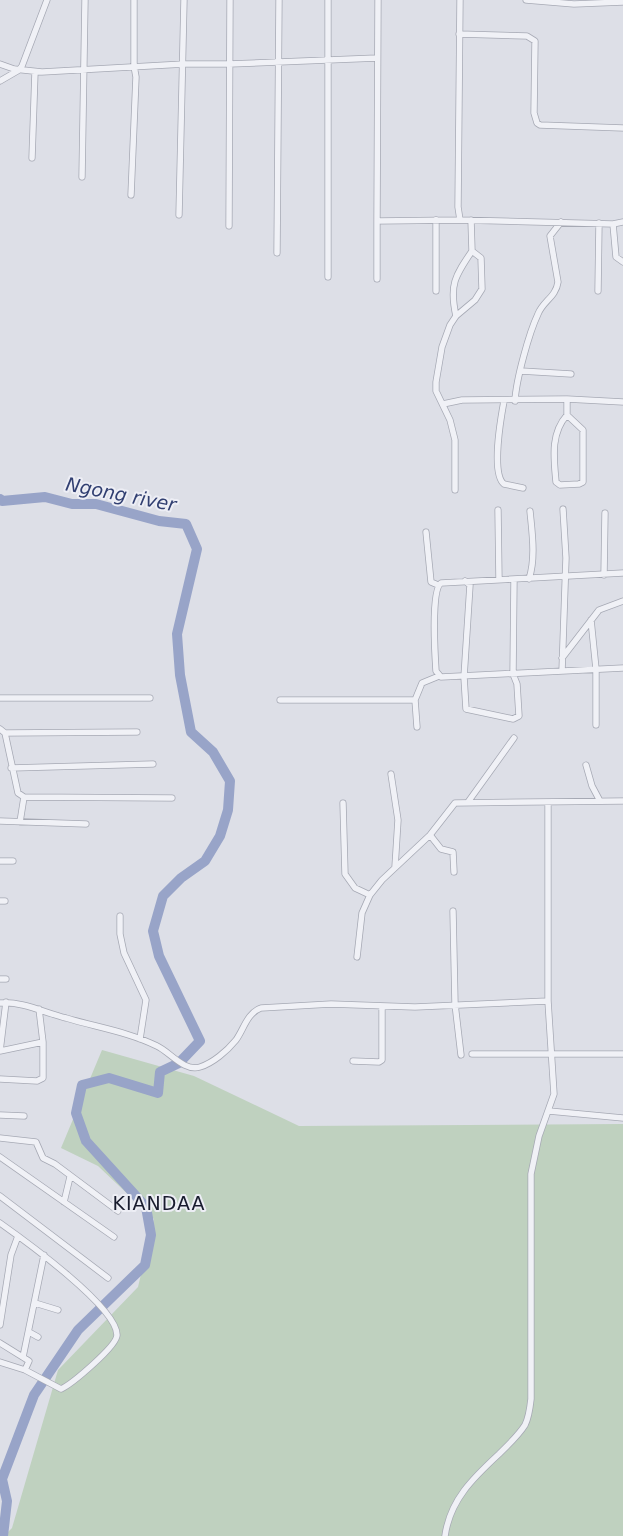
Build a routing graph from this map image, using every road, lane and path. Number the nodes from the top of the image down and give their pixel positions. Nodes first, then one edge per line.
1 (47, 0) edge
2 (85, 0) edge
3 (134, 0) edge
4 (184, 0) edge
5 (230, 0) edge
6 (280, 0) edge
7 (328, 0) edge
8 (378, 0) edge
9 (460, 0) edge
10 (526, 0) edge
11 (556, 1) edge
12 (604, 2) edge
13 (623, 2) edge
14 (459, 34) junction
15 (378, 58) junction
16 (328, 59) junction
17 (278, 62) junction
18 (0, 64) edge
19 (184, 64) junction
20 (229, 64) junction
21 (134, 66) junction
22 (19, 70) junction
23 (85, 70) junction
24 (35, 72) junction
25 (0, 81) edge
26 (623, 128) edge
27 (32, 158) dead end
28 (82, 177) dead end
29 (131, 195) dead end
30 (179, 215) dead end
31 (436, 220) junction
32 (460, 220) junction
33 (472, 220) junction
34 (377, 221) junction
35 (561, 222) junction
36 (623, 222) edge
37 (599, 223) junction
38 (613, 224) junction
39 (229, 226) dead end
40 (472, 251) junction
41 (277, 253) dead end
42 (623, 262) edge
43 (328, 277) dead end
44 (378, 280) dead end
45 (436, 291) dead end
46 (598, 291) dead end
47 (456, 316) junction
48 (521, 371) junction
49 (571, 374) dead end
50 (568, 399) junction
51 (504, 401) junction
52 (515, 401) junction
53 (623, 402) edge
54 (443, 404) junction
55 (566, 415) junction
56 (523, 488) dead end
57 (455, 490) dead end
58 (563, 509) dead end
59 (498, 510) dead end
60 (530, 511) dead end
61 (605, 513) dead end
62 (426, 532) dead end
63 (623, 573) edge
64 (604, 575) junction
65 (565, 576) junction
66 (529, 579) junction
67 (499, 580) junction
68 (514, 580) junction
69 (466, 581) junction
70 (438, 585) junction
71 (623, 601) edge
72 (591, 620) junction
73 (562, 658) junction
74 (623, 668) edge
75 (596, 669) junction
76 (562, 671) junction
77 (513, 674) junction
78 (439, 676) junction
79 (464, 676) junction
80 (0, 698) edge
81 (150, 698) dead end
82 (280, 700) dead end
83 (415, 700) junction
84 (596, 725) dead end
85 (417, 727) dead end
86 (2, 731) edge
87 (137, 732) dead end
88 (514, 738) dead end
89 (153, 764) dead end
90 (586, 764) dead end
91 (11, 768) junction
92 (391, 774) dead end
93 (24, 797) junction
94 (172, 798) dead end
95 (600, 801) junction
96 (623, 801) edge
97 (343, 802) dead end
98 (468, 802) junction
99 (548, 802) junction
100 (0, 821) edge
101 (20, 822) junction
102 (86, 824) dead end
103 (430, 835) junction
104 (0, 861) edge
105 (12, 861) dead end
106 (395, 867) junction
107 (454, 872) dead end
108 (370, 895) junction
109 (454, 911) dead end
110 (120, 916) dead end
111 (357, 957) dead end
112 (548, 1001) junction
113 (3, 1002) edge
114 (455, 1004) junction
115 (382, 1008) junction
116 (39, 1009) junction
117 (2, 1016) edge
118 (140, 1039) junction
119 (43, 1042) junction
120 (0, 1051) edge
121 (472, 1054) dead end
122 (552, 1054) junction
123 (623, 1054) edge
124 (461, 1055) dead end
125 (353, 1060) dead end
126 (0, 1079) edge
127 (549, 1110) junction
128 (0, 1115) edge
129 (24, 1116) dead end
130 (623, 1118) edge
131 (0, 1138) edge
132 (0, 1157) edge
133 (70, 1176) junction
134 (0, 1196) edge
135 (64, 1202) junction
136 (118, 1211) dead end
137 (0, 1223) edge
138 (18, 1236) junction
139 (114, 1238) dead end
140 (44, 1255) junction
141 (108, 1278) dead end
142 (35, 1303) junction
143 (58, 1310) dead end
144 (0, 1325) edge
145 (29, 1332) junction
146 (38, 1337) dead end
147 (0, 1344) edge
148 (23, 1357) junction
149 (0, 1362) edge
150 (26, 1370) junction
151 (445, 1536) edge

1 - 22 street
2 - 23 street
3 - 21 street
4 - 19 street
5 - 20 street
6 - 17 street
7 - 16 street
8 - 15 street
9 - 14 street
10 - 11 street
11 - 12 street
12 - 13 street
14 - 26 street
14 - 32 street
15 - 16 street
15 - 34 street
16 - 17 street
16 - 43 street
17 - 20 street
17 - 41 street
18 - 22 street
19 - 20 street
19 - 21 street
19 - 30 street
20 - 39 street
21 - 23 street
21 - 29 street
22 - 24 street
22 - 25 street
23 - 24 street
23 - 28 street
24 - 27 street
31 - 32 street
31 - 34 street
31 - 45 street
32 - 33 street
33 - 35 street
33 - 40 street
34 - 44 street
35 - 37 street
35 - 48 street
36 - 38 street
37 - 38 street
37 - 46 street
38 - 42 street
40 - 47 street
40 - 47 street
47 - 54 street
48 - 49 street
48 - 52 street
50 - 52 street
50 - 53 street
50 - 55 street
51 - 52 street
51 - 54 street
51 - 56 street
54 - 57 street
55 - 55 street
58 - 65 street
59 - 67 street
60 - 66 street
61 - 64 street
62 - 70 street
63 - 64 street
64 - 65 street
65 - 66 street
65 - 73 street
66 - 68 street
67 - 68 street
67 - 69 street
68 - 77 street
69 - 70 street
69 - 79 street
70 - 78 street
71 - 72 street
72 - 73 street
72 - 75 street
73 - 76 street
74 - 75 street
75 - 76 street
75 - 84 street
76 - 77 street
77 - 79 street
77 - 79 street
78 - 79 street
78 - 83 street
80 - 81 street
82 - 83 street
83 - 85 street
86 - 87 street
86 - 91 street
88 - 98 street
89 - 91 street
90 - 95 street
91 - 93 street
92 - 106 street
93 - 94 street
93 - 101 street
95 - 96 street
95 - 99 street
97 - 108 street
98 - 99 street
98 - 103 street
99 - 112 street
100 - 101 street
101 - 102 street
103 - 106 street
103 - 107 street
104 - 105 street
106 - 108 street
108 - 111 street
109 - 114 street
110 - 118 street
112 - 114 street
112 - 122 street
113 - 116 street
113 - 117 street
114 - 115 street
114 - 124 street
115 - 118 street
115 - 125 street
116 - 118 street
116 - 119 street
117 - 120 street
119 - 120 street
119 - 126 street
121 - 122 street
122 - 123 street
122 - 127 street
127 - 130 street
127 - 151 street
128 - 129 street
131 - 133 street
132 - 135 street
133 - 135 street
133 - 136 street
134 - 141 street
135 - 139 street
137 - 138 street
138 - 140 street
138 - 144 street
140 - 142 street
140 - 150 street
142 - 143 street
142 - 145 street
145 - 146 street
145 - 148 street
147 - 148 street
148 - 150 street
149 - 150 street

